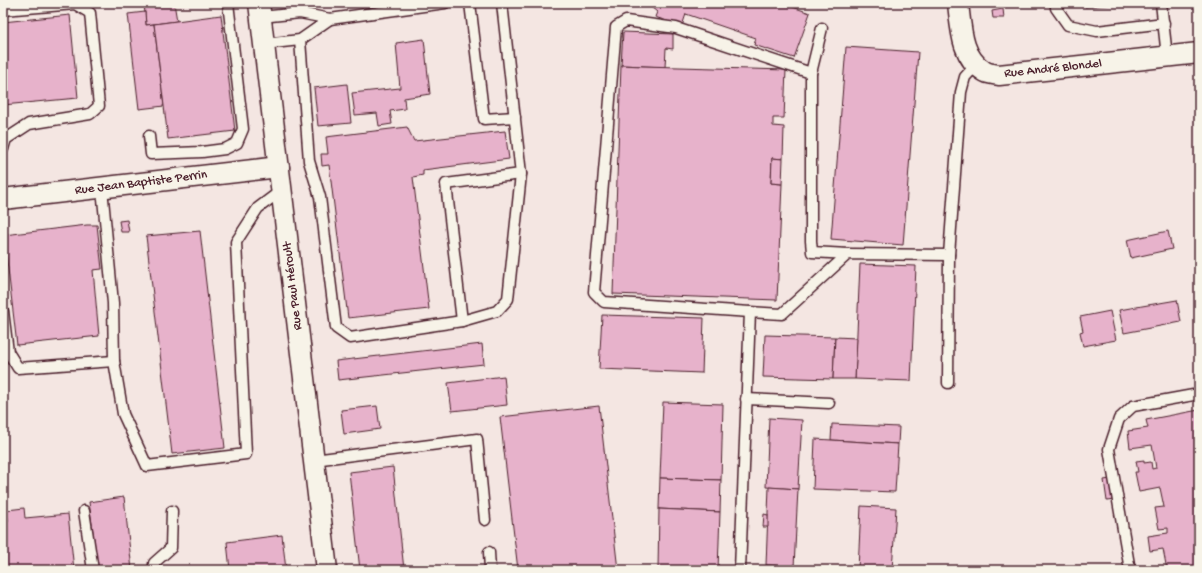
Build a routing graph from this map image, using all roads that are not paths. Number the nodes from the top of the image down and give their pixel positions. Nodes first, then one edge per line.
1 (228, 3) edge
2 (445, 3) edge
3 (470, 3) edge
4 (502, 3) edge
5 (958, 3) edge
6 (1056, 3) edge
7 (1161, 3) edge
8 (3, 10) edge
9 (260, 10) edge
10 (330, 19) junction
11 (1164, 23) junction
12 (822, 28) dead end
13 (300, 40) junction
14 (264, 44) junction
15 (1199, 53) edge
16 (1167, 56) junction
17 (976, 65) junction
18 (812, 73) junction
19 (515, 117) junction
20 (149, 136) dead end
21 (5, 137) edge
22 (3, 150) edge
23 (279, 168) junction
24 (521, 174) junction
25 (102, 188) junction
26 (282, 190) junction
27 (3, 195) edge
28 (848, 254) junction
29 (949, 255) junction
30 (3, 311) edge
31 (750, 312) junction
32 (462, 321) junction
33 (114, 361) junction
34 (948, 383) dead end
35 (1199, 394) edge
36 (746, 399) junction
37 (829, 403) dead end
38 (314, 460) junction
39 (84, 511) dead end
40 (172, 511) dead end
41 (485, 520) dead end
42 (489, 552) dead end
43 (92, 570) edge
44 (154, 570) edge
45 (327, 570) edge
46 (490, 570) edge
47 (740, 570) edge
48 (1130, 570) edge

1 - 20 lane
2 - 10 lane
3 - 19 lane
4 - 19 lane
5 - 17 street, Rue André Blondel
6 - 11 lane
7 - 11 lane
8 - 21 lane
9 - 10 lane
9 - 14 street, Rue Paul Héroult
10 - 13 lane
11 - 16 lane
12 - 18 lane
13 - 14 lane
13 - 32 lane
14 - 23 street, Rue Paul Héroult
15 - 16 street, Rue André Blondel
16 - 17 street, Rue André Blondel
17 - 29 lane
18 - 28 lane
18 - 31 lane
19 - 24 lane
21 - 22 lane
23 - 25 street, Rue Jean Baptiste Perrin
23 - 26 street, Rue Paul Héroult
24 - 32 lane
24 - 32 lane
25 - 27 street, Rue Jean Baptiste Perrin
25 - 33 lane
26 - 33 lane
26 - 38 street, Rue Paul Héroult
28 - 29 lane
28 - 31 lane
29 - 34 lane
30 - 33 lane
31 - 36 lane
35 - 48 lane
36 - 37 lane
36 - 47 lane
38 - 41 lane
38 - 45 street, Rue Paul Héroult
39 - 43 lane
40 - 44 lane
42 - 46 lane

